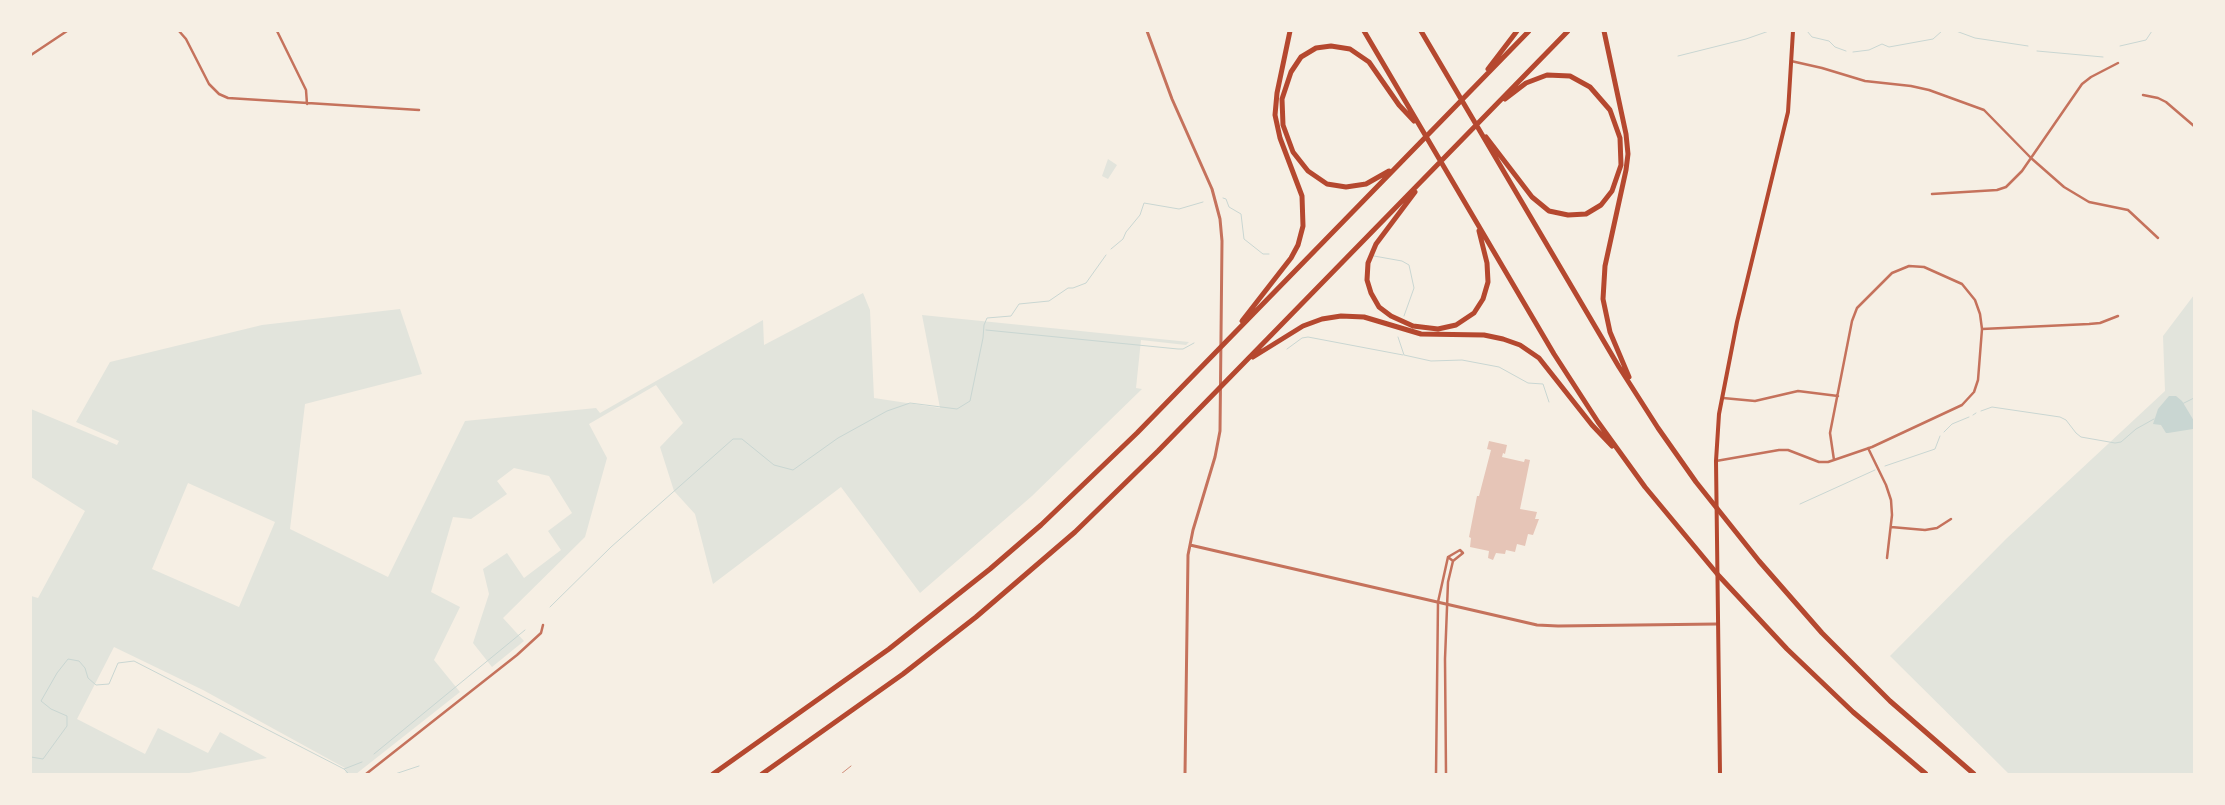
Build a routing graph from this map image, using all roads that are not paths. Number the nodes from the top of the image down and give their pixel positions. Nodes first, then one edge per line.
1 (67, 31) edge
2 (179, 31) edge
3 (276, 31) edge
4 (1148, 31) edge
5 (1290, 31) edge
6 (1364, 31) edge
7 (1517, 31) edge
8 (1529, 31) edge
9 (1568, 31) edge
10 (1604, 31) edge
11 (1793, 31) edge
12 (1422, 32) edge
13 (31, 55) edge
14 (1791, 62) junction
15 (2118, 63) dead end
16 (1474, 87) junction
17 (2143, 94) dead end
18 (307, 104) junction
19 (419, 110) dead end
20 (1489, 112) junction
21 (2194, 126) edge
22 (1478, 127) junction
23 (1420, 128) junction
24 (1413, 149) junction
25 (2031, 158) junction
26 (1428, 174) junction
27 (1932, 194) dead end
28 (1478, 226) junction
29 (2158, 238) dead end
30 (2118, 316) dead end
31 (1982, 329) junction
32 (1225, 343) junction
33 (1243, 364) junction
34 (1838, 396) junction
35 (1721, 397) junction
36 (1649, 414) junction
37 (1868, 448) junction
38 (1834, 460) junction
39 (1716, 461) junction
40 (1626, 462) junction
41 (1951, 519) dead end
42 (1891, 527) junction
43 (1190, 545) junction
44 (1448, 557) junction
45 (1887, 558) dead end
46 (1453, 561) junction
47 (1438, 602) junction
48 (1447, 604) junction
49 (1717, 624) junction
50 (543, 625) dead end
51 (366, 774) edge
52 (712, 774) edge
53 (762, 774) edge
54 (1185, 774) edge
55 (1436, 774) edge
56 (1446, 774) edge
57 (1720, 774) edge
58 (1926, 774) edge
59 (1974, 774) edge

1 - 13 street
2 - 18 street
3 - 18 street
4 - 43 street
5 - 32 highway
6 - 23 highway
7 - 16 highway
8 - 16 highway
9 - 20 highway
10 - 36 highway
11 - 14 main road
12 - 22 highway
14 - 25 street
14 - 35 main road
15 - 25 street
16 - 24 highway
17 - 21 street
18 - 19 street
20 - 22 highway
20 - 26 highway
22 - 36 highway
23 - 24 highway
23 - 28 highway
24 - 32 highway
25 - 27 street
25 - 29 street
26 - 28 highway
26 - 33 highway
28 - 40 highway
30 - 31 street
31 - 34 street
31 - 37 street
32 - 52 highway
33 - 40 highway
33 - 53 highway
34 - 35 street
34 - 38 street
35 - 39 main road
36 - 59 highway
37 - 38 street
37 - 42 street
38 - 39 street
39 - 49 main road
40 - 58 highway
41 - 42 street
42 - 45 street
43 - 47 street
43 - 54 street
44 - 46 street
44 - 46 street
44 - 47 street
46 - 48 street
47 - 48 street
47 - 55 street
48 - 49 street
48 - 56 street
49 - 57 main road
50 - 51 street

